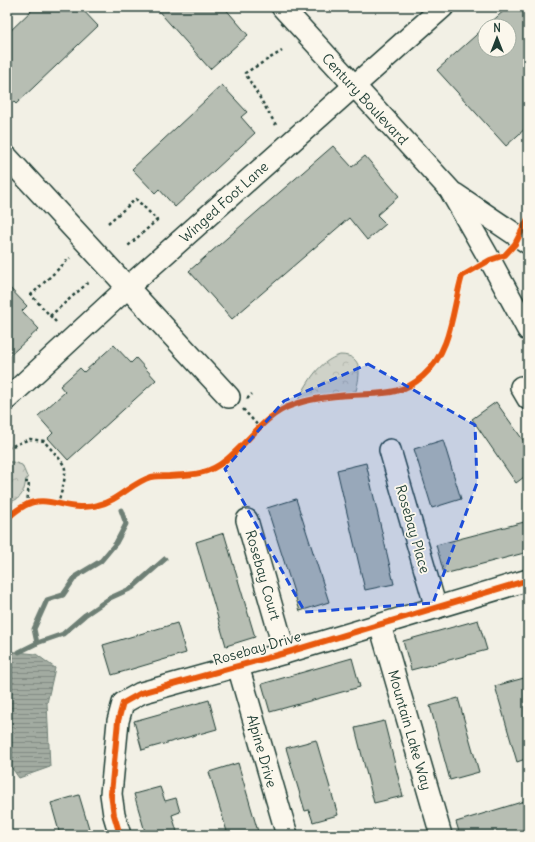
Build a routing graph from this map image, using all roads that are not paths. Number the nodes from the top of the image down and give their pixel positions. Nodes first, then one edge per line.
1 (282, 7) edge
2 (443, 7) edge
3 (354, 87) junction
4 (7, 158) edge
5 (450, 190) junction
6 (528, 243) edge
7 (128, 287) junction
8 (528, 330) edge
9 (7, 399) edge
10 (234, 401) road end
11 (390, 450) dead end
12 (247, 520) dead end
13 (528, 580) edge
14 (436, 608) junction
15 (380, 625) junction
16 (285, 653) junction
17 (238, 666) junction
18 (120, 835) edge
19 (287, 835) edge
20 (441, 835) edge

1 - 3 street, Century Boulevard
2 - 3 street, Winged Foot Lane
3 - 5 street, Century Boulevard
3 - 7 street, Winged Foot Lane
4 - 7 street
5 - 6 street, Century Boulevard
5 - 8 street, Century Boulevard
7 - 9 street, Winged Foot Lane
7 - 10 street
11 - 14 street, Rosebay Place
12 - 16 street, Rosebay Court
13 - 14 street, Rosebay Drive
14 - 15 street, Rosebay Drive
15 - 16 street, Rosebay Drive
15 - 20 street, Mountain Lake Way
16 - 17 street, Rosebay Drive
17 - 18 street, Rosebay Drive
17 - 19 street, Alpine Drive

